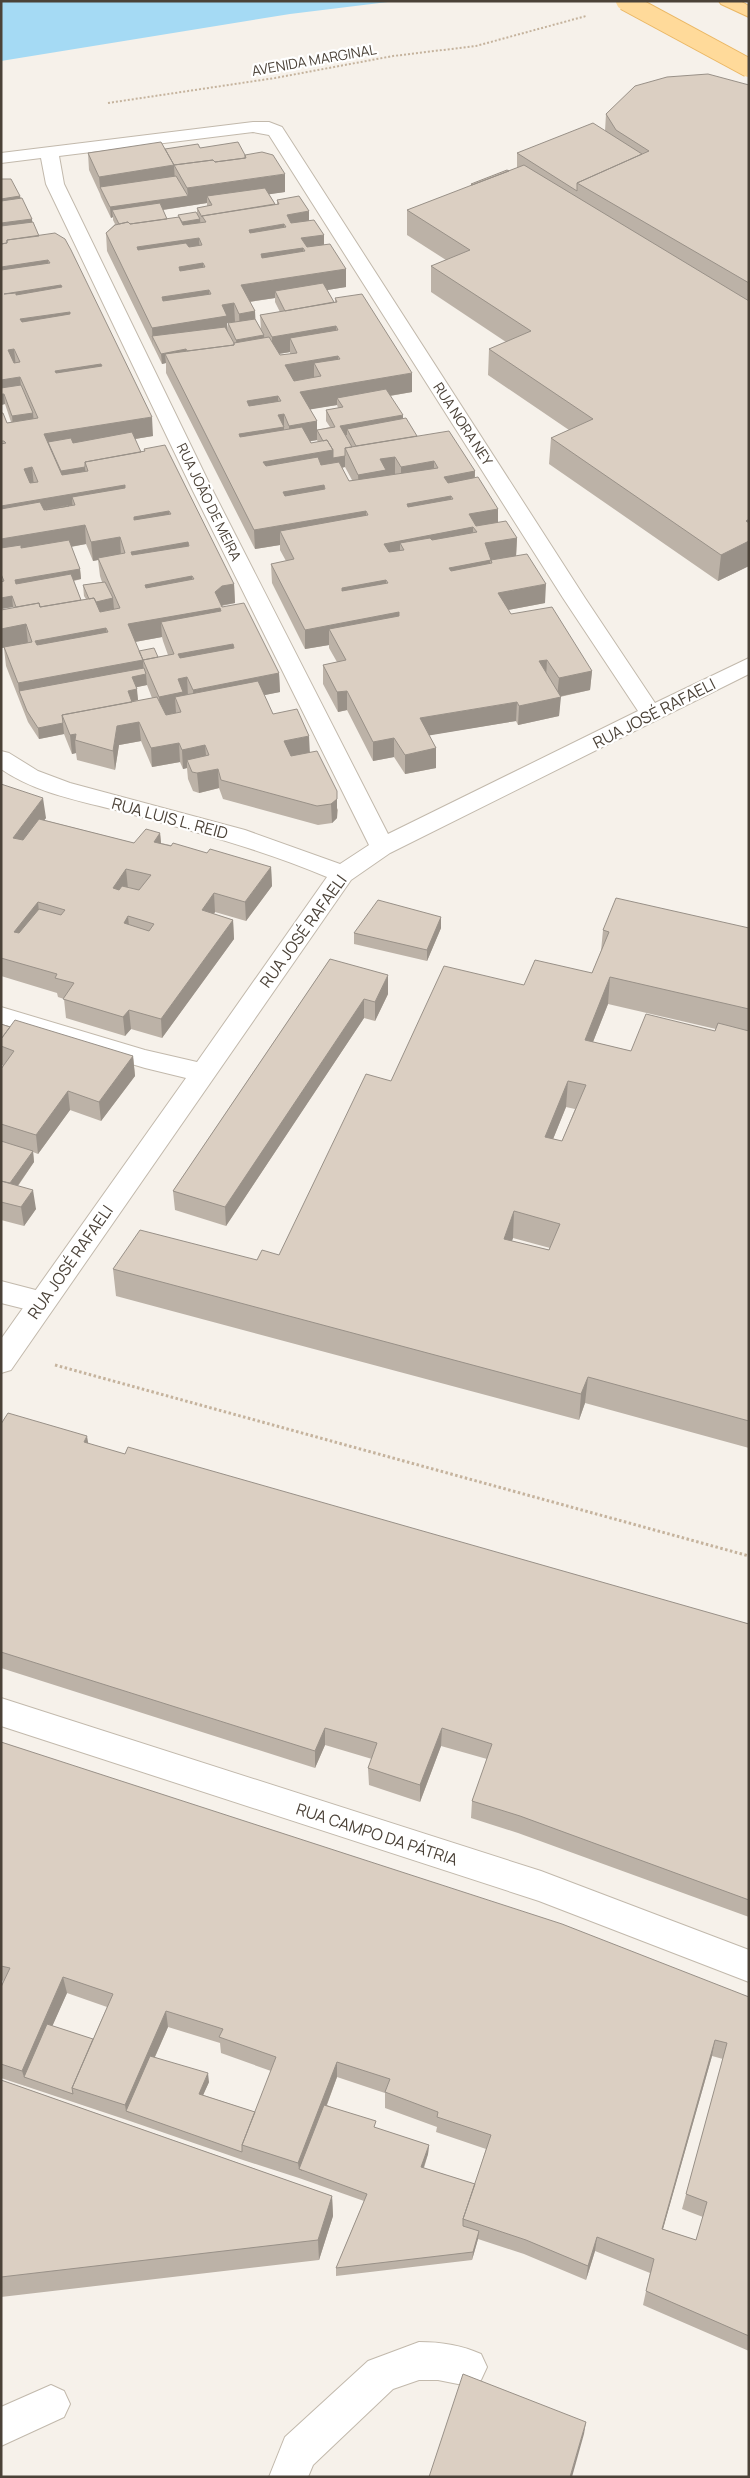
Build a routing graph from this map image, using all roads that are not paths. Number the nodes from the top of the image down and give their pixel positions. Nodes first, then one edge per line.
1 (625, 1) edge
2 (728, 1) edge
3 (749, 12) edge
4 (749, 68) edge
5 (48, 152) junction
6 (1, 158) edge
7 (749, 665) edge
8 (652, 714) junction
9 (1, 758) edge
10 (382, 847) junction
11 (342, 874) junction
12 (1, 1016) edge
13 (204, 1073) junction
14 (1, 1292) edge
15 (41, 1302) junction
16 (5, 1357) edge
17 (1, 1712) edge
18 (749, 1966) edge
19 (468, 2367) dead end
20 (51, 2404) dead end
21 (1, 2426) edge
22 (288, 2477) edge

1 - 4 main road, bridge
2 - 3 main road
5 - 6 street
5 - 8 street, RUA NORA NEY
5 - 10 street, RUA JOÃO DE MEIRA
7 - 8 street, RUA JOSÉ RAFAELI
8 - 10 street, RUA JOSÉ RAFAELI
9 - 11 street, RUA LUIS L. REID
10 - 11 street, RUA JOSÉ RAFAELI
11 - 13 street, RUA JOSÉ RAFAELI
12 - 13 street
13 - 15 street, RUA JOSÉ RAFAELI
14 - 15 street
15 - 16 street, RUA JOSÉ RAFAELI
17 - 18 street, RUA CAMPO DA PÁTRIA
19 - 22 street
20 - 21 street

